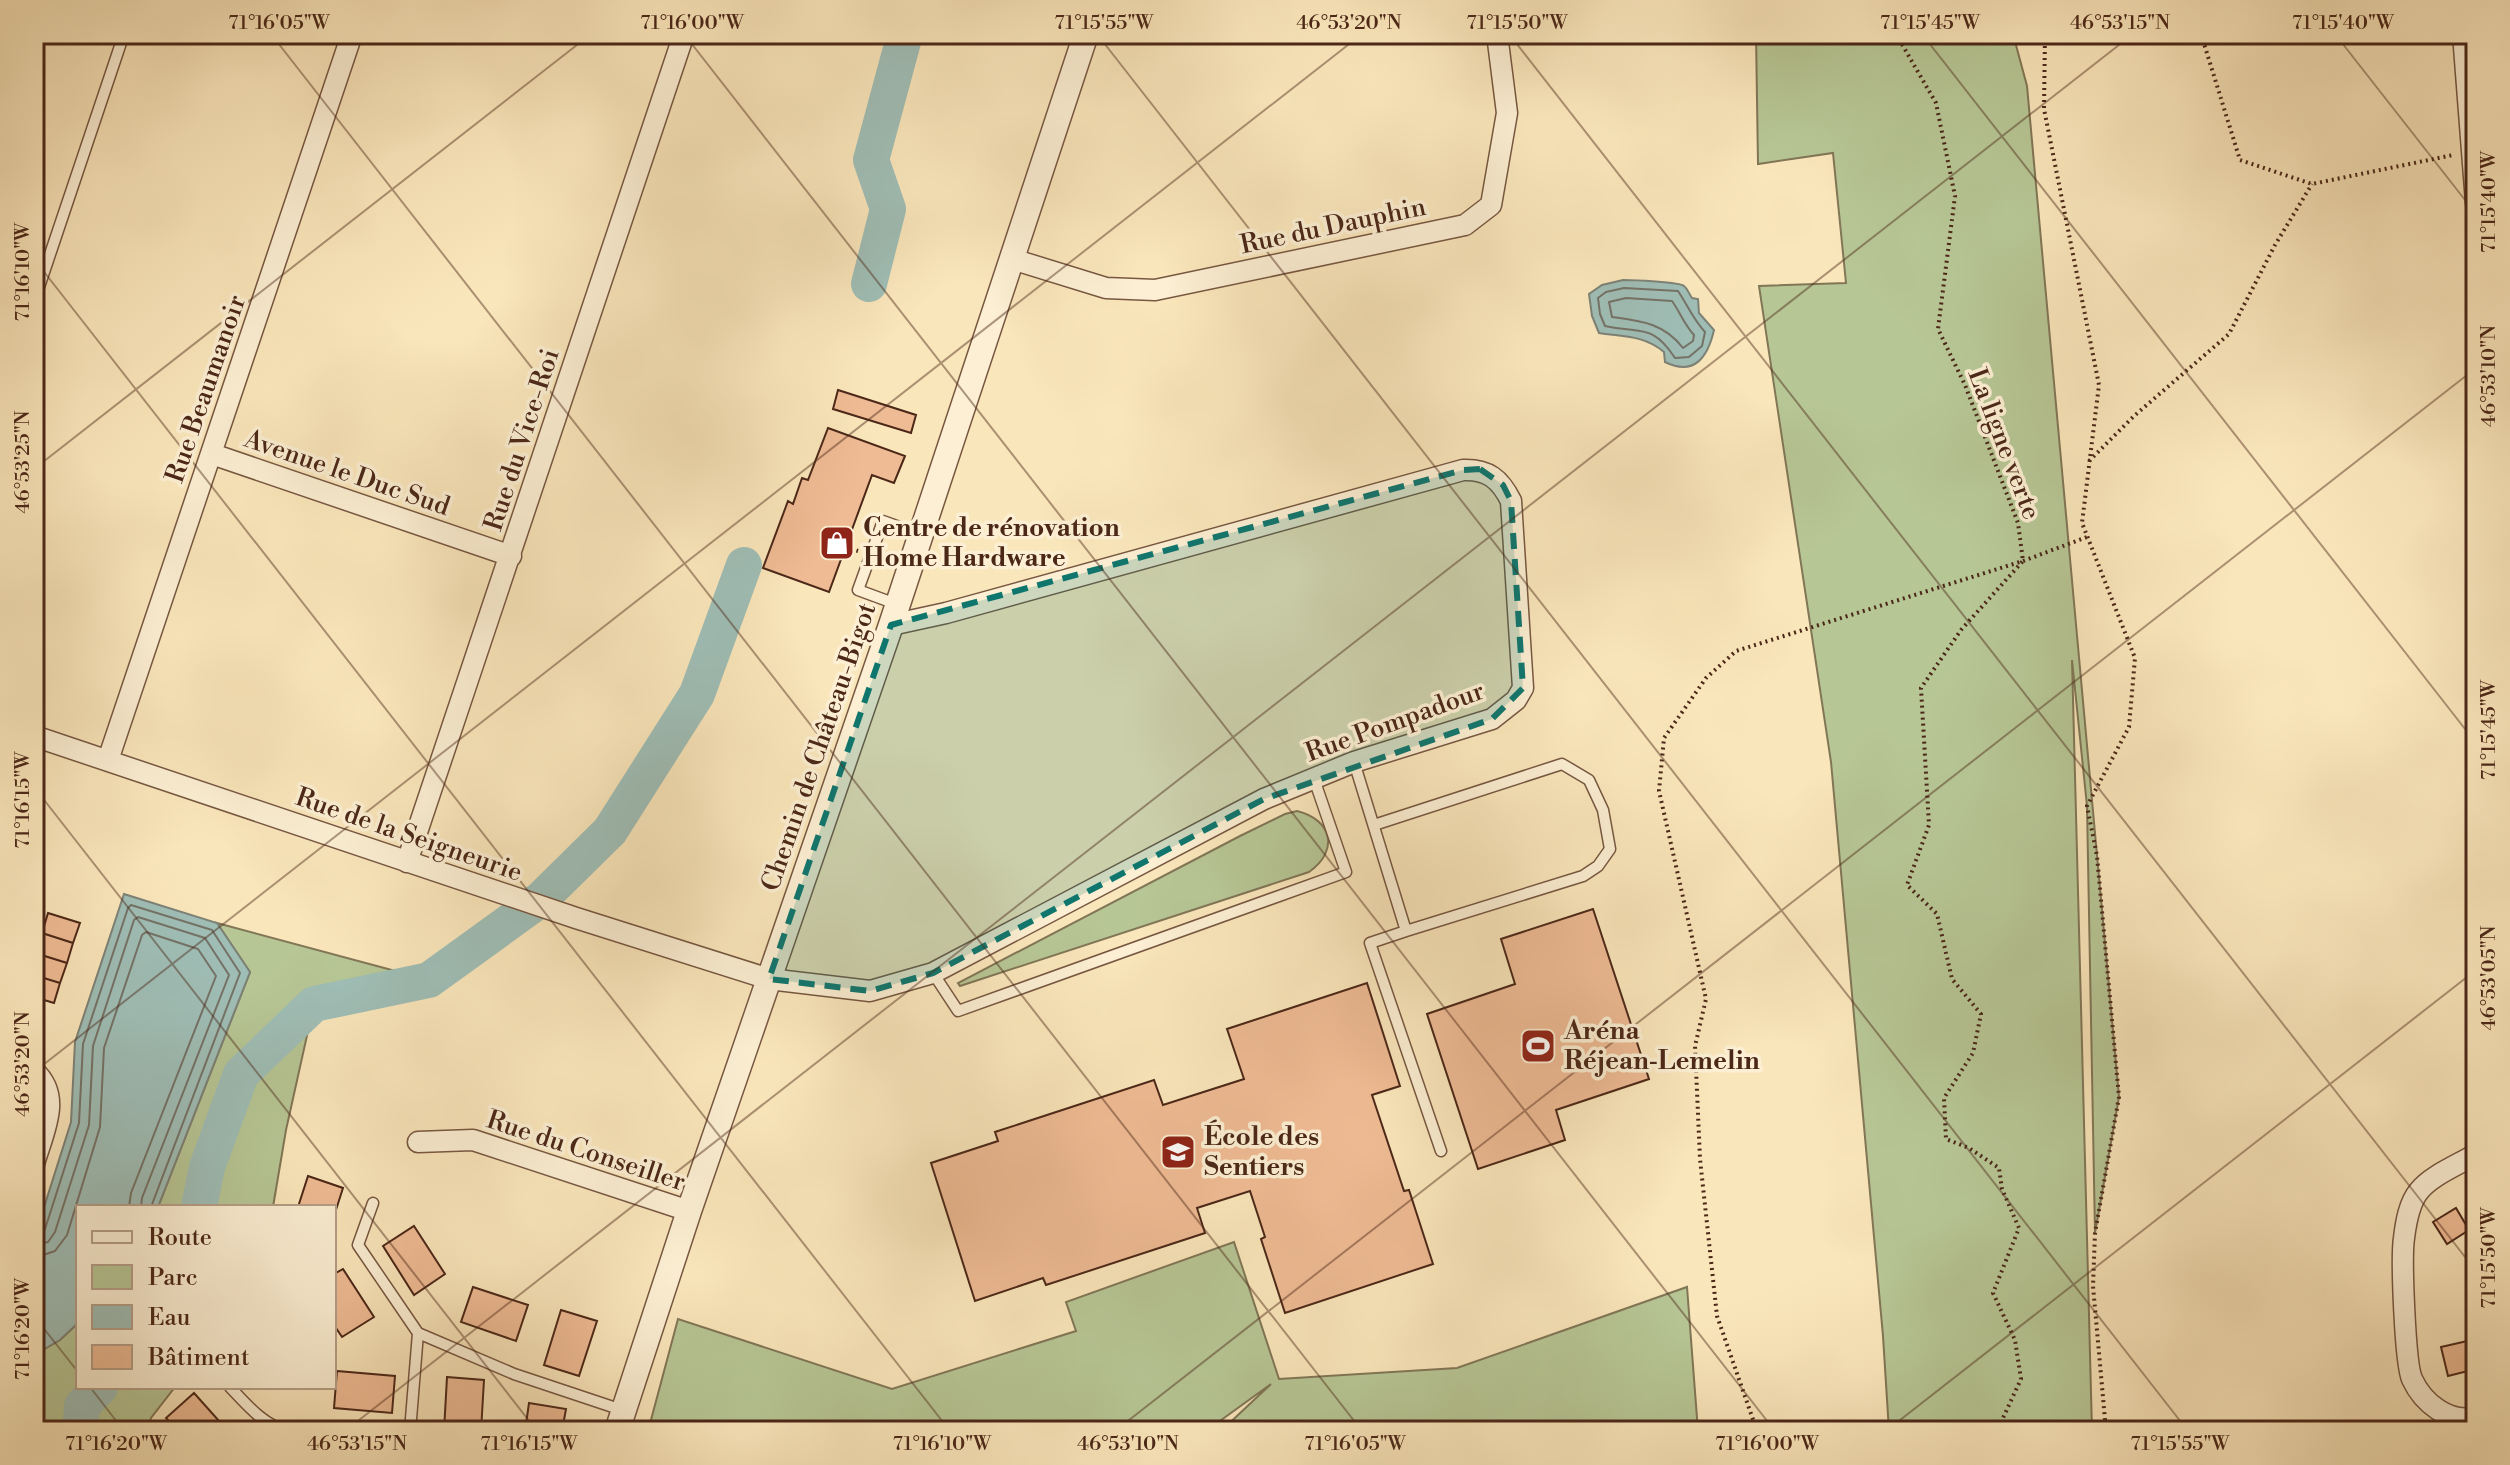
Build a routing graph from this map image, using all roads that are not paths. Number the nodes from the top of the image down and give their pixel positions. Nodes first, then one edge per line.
1 (124, 34) edge
2 (352, 34) edge
3 (684, 34) edge
4 (1086, 34) edge
5 (1497, 34) edge
6 (2463, 34) edge
7 (2474, 151) edge
8 (2476, 203) edge
9 (1012, 259) junction
10 (34, 302) edge
11 (212, 454) junction
12 (921, 535) junction
13 (511, 556) junction
14 (894, 614) junction
15 (34, 736) edge
16 (108, 760) junction
17 (1354, 762) junction
18 (1314, 779) junction
19 (1374, 825) junction
20 (407, 862) junction
21 (1406, 931) junction
22 (933, 973) junction
23 (769, 979) junction
24 (34, 1071) edge
25 (418, 1142) dead end
26 (1441, 1151) dead end
27 (2476, 1154) edge
28 (34, 1164) edge
29 (373, 1203) dead end
30 (689, 1211) junction
31 (418, 1333) junction
32 (232, 1389) edge
33 (2476, 1417) edge
34 (620, 1420) edge
35 (288, 1431) edge
36 (410, 1431) edge

1 - 10 lane
2 - 11 street, Rue Beaumanoir
3 - 13 street, Rue du Vice-Roi
4 - 9 street, Chemin de Château-Bigot
5 - 9 street, Rue du Dauphin
6 - 7 street
7 - 8 street
9 - 12 street, Chemin de Château-Bigot
11 - 13 street, Avenue le Duc Sud
11 - 16 street, Rue Beaumanoir
12 - 14 street, Chemin de Château-Bigot
12 - 14 lane
13 - 20 street, Rue du Vice-Roi
14 - 17 street, Rue Pompadour
14 - 23 street, Chemin de Château-Bigot
15 - 16 street, Rue de la Seigneurie
16 - 20 street, Rue de la Seigneurie
17 - 18 street, Rue Pompadour
17 - 19 lane
18 - 22 street, Rue Pompadour
18 - 22 lane
19 - 21 lane
19 - 21 lane
20 - 23 street, Rue de la Seigneurie
21 - 26 lane
22 - 23 street, Rue Pompadour
23 - 30 street, Chemin de Château-Bigot
24 - 28 street
25 - 30 street, Rue du Conseiller
27 - 33 street
29 - 31 lane
30 - 34 street, Chemin de Château-Bigot
31 - 34 lane
31 - 36 lane
32 - 35 lane

